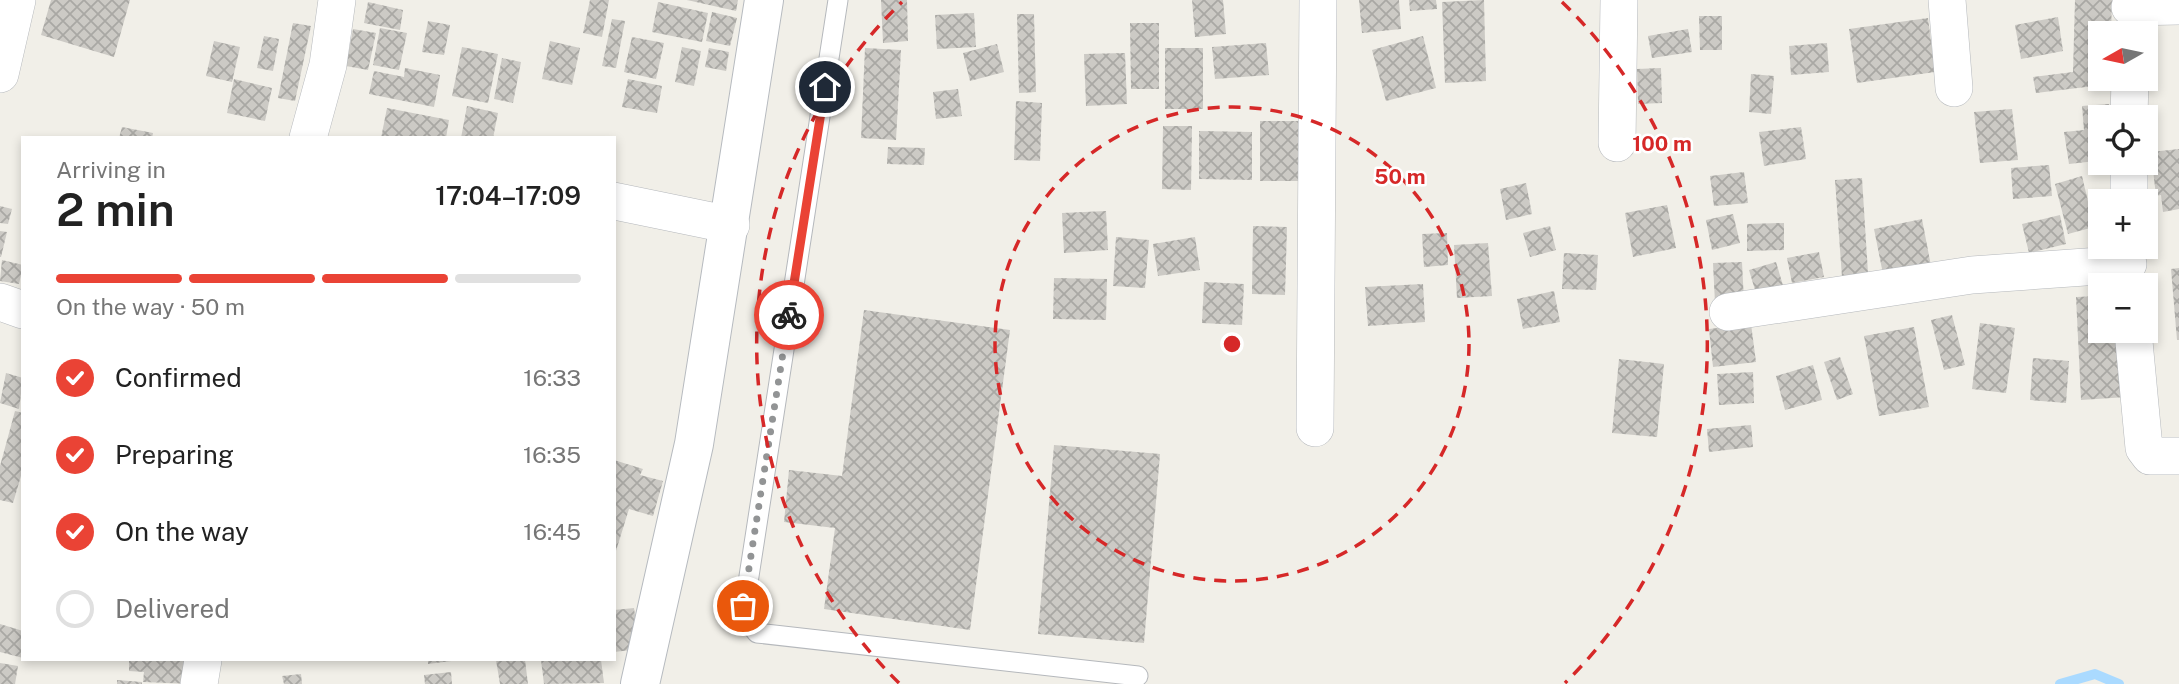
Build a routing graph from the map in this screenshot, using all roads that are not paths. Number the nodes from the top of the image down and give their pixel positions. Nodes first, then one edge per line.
1 (17, 0) edge
2 (337, 0) edge
3 (764, 0) edge
4 (838, 0) edge
5 (1318, 0) edge
6 (1619, 0) edge
7 (1947, 0) edge
8 (2179, 6) edge
9 (2130, 14) edge
10 (0, 74) edge
11 (1954, 88) dead end
12 (309, 136) edge
13 (1617, 143) dead end
14 (616, 201) edge
15 (731, 225) junction
16 (2129, 265) edge
17 (0, 302) edge
18 (21, 309) edge
19 (1728, 312) dead end
20 (2134, 343) edge
21 (1315, 428) dead end
22 (2179, 456) edge
23 (203, 661) edge
24 (1138, 676) dead end
25 (199, 684) edge
26 (640, 684) edge

1 - 10 street
2 - 12 street
3 - 15 main road
4 - 24 lane
5 - 21 street
6 - 13 street
7 - 11 street
8 - 9 street
14 - 15 street
15 - 26 main road
16 - 19 street
17 - 18 street
20 - 22 street
23 - 25 street

